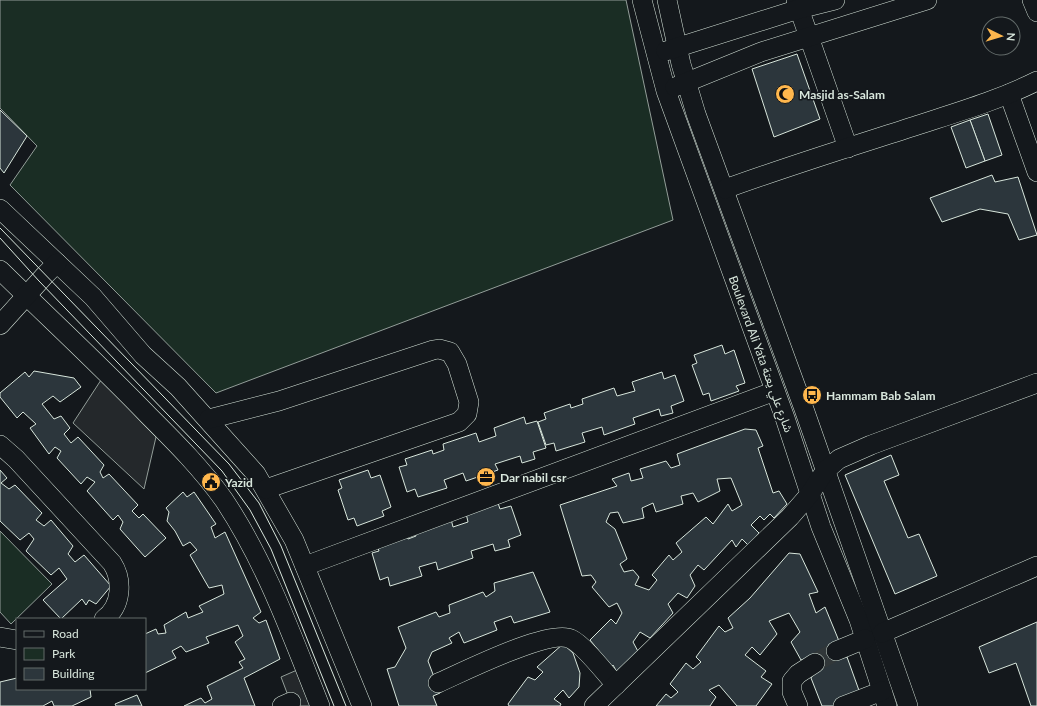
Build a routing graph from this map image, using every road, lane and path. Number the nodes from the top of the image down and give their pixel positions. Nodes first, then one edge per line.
1 (642, 0) edge
2 (667, 0) edge
3 (835, 0) edge
4 (927, 0) edge
5 (1032, 0) edge
6 (798, 4) edge
7 (1037, 12) edge
8 (809, 38) junction
9 (678, 48) junction
10 (655, 54) junction
11 (686, 81) junction
12 (1037, 81) edge
13 (666, 91) junction
14 (1009, 94) junction
15 (848, 148) junction
16 (1037, 172) edge
17 (724, 190) junction
18 (0, 209) edge
19 (57, 263) junction
20 (0, 270) edge
21 (26, 295) junction
22 (0, 325) edge
23 (1037, 383) edge
24 (774, 391) junction
25 (209, 419) junction
26 (0, 445) edge
27 (825, 471) junction
28 (266, 489) junction
29 (810, 494) junction
30 (305, 566) junction
31 (1037, 566) edge
32 (105, 618) edge
33 (874, 636) junction
34 (0, 637) edge
35 (16, 640) edge
36 (836, 651) tunnel mouth
37 (815, 664) tunnel mouth
38 (438, 683) dead end
39 (616, 685) junction
40 (885, 698) edge
41 (320, 706) edge
42 (362, 706) edge
43 (594, 706) edge
44 (798, 706) edge
45 (843, 706) edge
46 (908, 706) edge

1 - 10 street, Boulevard Ali Yata شارع علي يعتة
2 - 9 street, Boulevard Ali Yata شارع علي يعتة
3 - 6 street
4 - 8 street
5 - 7 street
6 - 8 street
6 - 9 street
8 - 11 street
8 - 15 street
9 - 10 street
9 - 11 street, Boulevard Ali Yata شارع علي يعتة
10 - 13 street, Boulevard Ali Yata شارع علي يعتة
11 - 13 street
11 - 17 street, Boulevard Ali Yata شارع علي يعتة
12 - 14 street
13 - 24 street, Boulevard Ali Yata شارع علي يعتة
14 - 15 street
14 - 16 street
15 - 17 street
17 - 27 street, Boulevard Ali Yata شارع علي يعتة
18 - 19 street
19 - 21 street
19 - 25 street
20 - 21 street
21 - 22 street
21 - 41 street
23 - 27 street
24 - 29 street, Boulevard Ali Yata شارع علي يعتة
24 - 30 street
25 - 28 street
25 - 28 street
26 - 32 street
27 - 29 street
27 - 33 street, Boulevard Ali Yata شارع علي يعتة
28 - 30 street
29 - 33 street, Boulevard Ali Yata شارع علي يعتة
29 - 39 street
30 - 42 street
31 - 33 street
33 - 36 street
33 - 40 street, Boulevard Ali Yata شارع علي يعتة
33 - 46 street, Boulevard Ali Yata شارع علي يعتة
34 - 35 street
37 - 44 street
38 - 39 street
39 - 43 street
40 - 45 street

